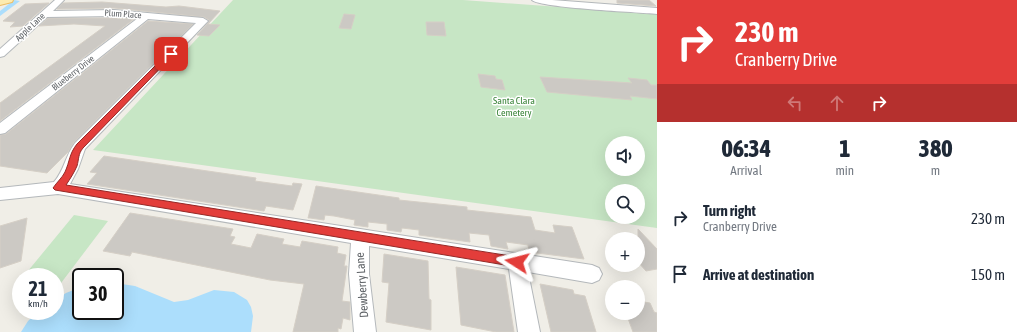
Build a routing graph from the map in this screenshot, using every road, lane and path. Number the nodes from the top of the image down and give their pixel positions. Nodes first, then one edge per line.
1 (8, 0) edge
2 (60, 0) edge
3 (536, 0) edge
4 (0, 2) edge
5 (657, 11) edge
6 (44, 14) junction
7 (146, 16) junction
8 (0, 54) edge
9 (0, 130) edge
10 (58, 188) junction
11 (0, 194) edge
12 (360, 237) junction
13 (517, 262) junction
14 (592, 274) dead end
15 (365, 332) edge
16 (530, 332) edge

1 - 4 main road
2 - 6 street, Apple Lane
3 - 5 street
6 - 7 street, Plum Place
6 - 8 street, Apple Lane
7 - 9 street, Blueberry Drive
7 - 10 street, Plum Place
10 - 11 street
10 - 12 street
12 - 13 street
12 - 15 street, Dewberry Lane
13 - 14 street
13 - 16 street

